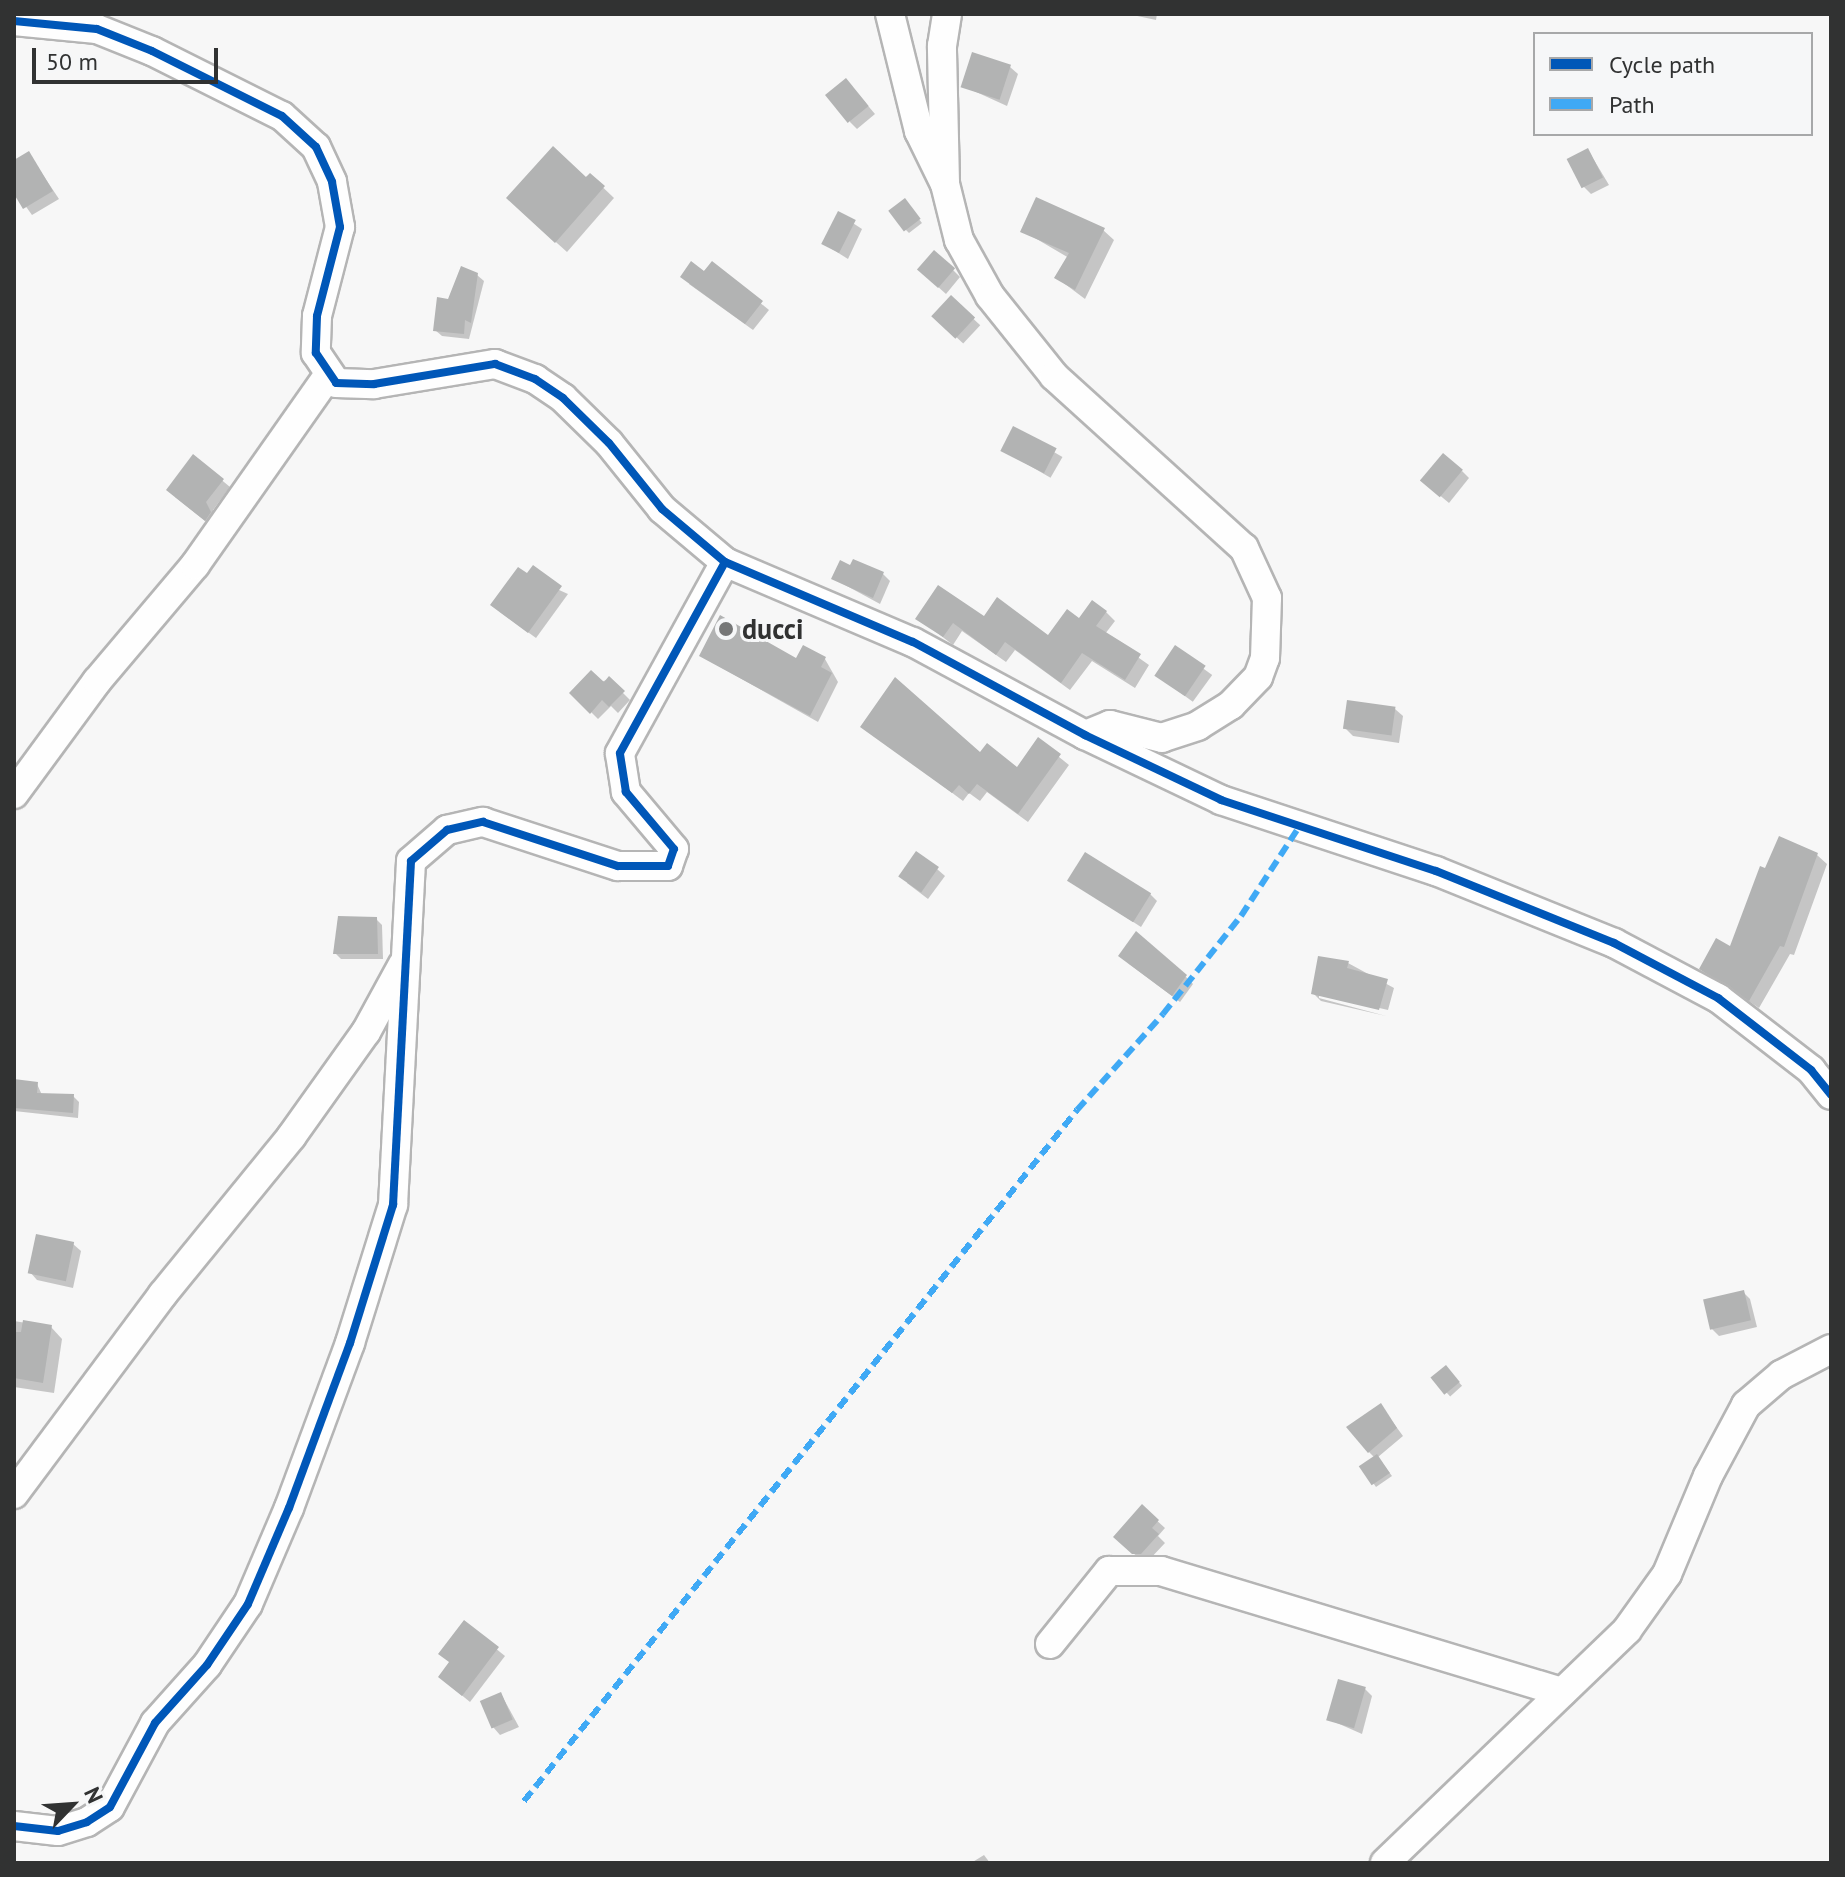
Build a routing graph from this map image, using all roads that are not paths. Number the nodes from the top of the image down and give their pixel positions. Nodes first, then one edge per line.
1 (890, 14) edge
2 (947, 14) edge
3 (14, 21) edge
4 (945, 184) junction
5 (327, 377) junction
6 (725, 562) junction
7 (1085, 735) junction
8 (14, 794) edge
9 (405, 960) junction
10 (1831, 1095) edge
11 (1831, 1349) edge
12 (14, 1494) edge
13 (1050, 1644) dead end
14 (1562, 1692) junction
15 (14, 1826) edge
16 (1385, 1863) edge

1 - 4 street
2 - 4 street
3 - 5 street
4 - 7 street
5 - 6 street
5 - 8 street
6 - 7 street
6 - 9 street
7 - 10 street
9 - 12 street
9 - 15 street
11 - 14 street
13 - 14 street
14 - 16 street

